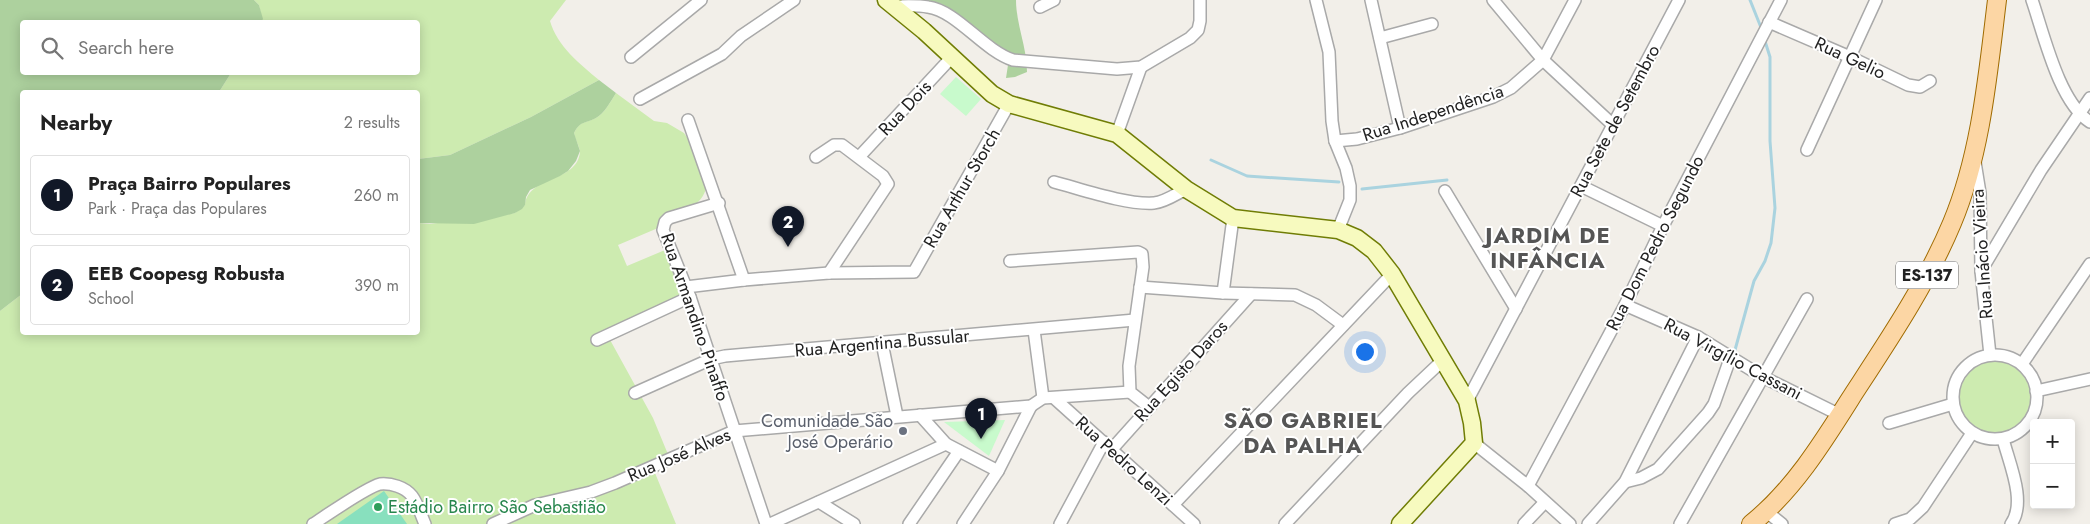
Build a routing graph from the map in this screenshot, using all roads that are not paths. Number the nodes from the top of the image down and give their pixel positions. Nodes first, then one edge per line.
1 (702, 0) edge
2 (794, 0) edge
3 (1054, 0) edge
4 (1200, 0) edge
5 (1316, 0) edge
6 (1371, 0) edge
7 (1493, 0) edge
8 (1576, 0) edge
9 (1679, 0) edge
10 (1780, 0) edge
11 (1876, 0) edge
12 (1998, 0) edge
13 (889, 3) edge
14 (2036, 3) edge
15 (1040, 6) dead end
16 (1432, 24) dead end
17 (1767, 25) junction
18 (1380, 38) junction
19 (631, 57) dead end
20 (1850, 57) junction
21 (951, 58) junction
22 (1543, 60) junction
23 (1141, 67) junction
24 (1930, 81) dead end
25 (2090, 98) edge
26 (640, 99) dead end
27 (1009, 104) junction
28 (2079, 115) junction
29 (688, 120) dead end
30 (2090, 122) edge
31 (1613, 125) junction
32 (1400, 128) junction
33 (1117, 134) junction
34 (1335, 141) junction
35 (1807, 150) dead end
36 (1973, 152) junction
37 (816, 156) dead end
38 (859, 157) junction
39 (1054, 182) dead end
40 (1581, 186) junction
41 (1186, 189) junction
42 (1445, 191) dead end
43 (719, 203) junction
44 (1233, 218) junction
45 (1663, 226) junction
46 (1338, 230) junction
47 (1010, 261) dead end
48 (2090, 264) edge
49 (1981, 271) junction
50 (829, 273) junction
51 (1392, 274) junction
52 (744, 280) junction
53 (1140, 287) junction
54 (688, 292) junction
55 (1223, 293) junction
56 (1250, 294) junction
57 (1807, 299) dead end
58 (1625, 305) junction
59 (1516, 309) junction
60 (1135, 320) junction
61 (1343, 325) junction
62 (1034, 330) junction
63 (1698, 337) junction
64 (597, 340) dead end
65 (882, 343) junction
66 (1990, 355) junction
67 (1731, 356) junction
68 (711, 359) junction
69 (1442, 361) junction
70 (2022, 364) junction
71 (1763, 377) junction
72 (2090, 379) edge
73 (2036, 391) junction
74 (1130, 392) junction
75 (635, 393) dead end
76 (1048, 398) junction
77 (1467, 401) junction
78 (1953, 404) junction
79 (1031, 406) junction
80 (1149, 407) junction
81 (920, 415) junction
82 (1840, 415) junction
83 (897, 416) junction
84 (1889, 423) dead end
85 (734, 431) junction
86 (1972, 433) junction
87 (2003, 439) junction
88 (1474, 443) junction
89 (946, 444) junction
90 (1108, 446) junction
91 (959, 451) junction
92 (998, 471) junction
93 (1626, 482) junction
94 (1528, 486) junction
95 (819, 502) junction
96 (1545, 502) junction
97 (1174, 505) junction
98 (1766, 512) junction
99 (1913, 521) edge
100 (313, 524) edge
101 (425, 524) edge
102 (493, 524) edge
103 (768, 524) edge
104 (854, 524) edge
105 (909, 524) edge
106 (963, 524) edge
107 (1060, 524) edge
108 (1194, 524) edge
109 (1286, 524) edge
110 (1400, 524) edge
111 (1524, 524) edge
112 (1570, 524) edge
113 (1588, 524) edge
114 (1680, 524) edge
115 (1751, 524) edge
116 (1782, 524) edge
117 (1895, 524) edge
118 (2011, 524) edge

1 - 19 street
2 - 26 street
3 - 15 street
4 - 23 street
5 - 34 street
6 - 18 street
7 - 22 street
8 - 22 street, Rua Independência
9 - 31 street, Rua Sete de Setembro
10 - 17 street, Rua Dom Pedro Segundo
11 - 20 street
12 - 36 main road, ES-137
13 - 21 street
13 - 23 street
14 - 28 street
16 - 18 street
17 - 20 street, Rua Gelio
17 - 45 street, Rua Dom Pedro Segundo
18 - 32 street
20 - 24 street, Rua Gelio
20 - 35 street
21 - 27 street
21 - 38 street, Rua Dois
22 - 31 street
22 - 32 street, Rua Independência
23 - 33 street
25 - 28 street
27 - 33 street
27 - 50 street, Rua Arthur Storch
28 - 30 street
28 - 49 street
29 - 43 street
31 - 40 street, Rua Sete de Setembro
32 - 34 street, Rua Independência
33 - 41 street
34 - 46 street
36 - 49 street, Rua Inácio Vieira
36 - 82 main road, ES-137
37 - 38 street
38 - 50 street
39 - 41 street
40 - 45 street
40 - 59 street, Rua Sete de Setembro
41 - 44 street
42 - 59 street
43 - 52 street
43 - 54 street, Rua Armandino Pinaffo
44 - 46 street
44 - 55 street
45 - 58 street, Rua Dom Pedro Segundo
46 - 51 street
47 - 53 street
48 - 70 street
49 - 66 street, Rua Inácio Vieira
50 - 52 street
51 - 61 street
51 - 69 street
52 - 54 street
53 - 55 street
53 - 60 street
54 - 64 street
54 - 68 street, Rua Armandino Pinaffo
55 - 56 street
56 - 61 street
56 - 80 street, Rua Egisto Daros
57 - 71 street
58 - 63 street, Rua Virgílio Cassani
58 - 94 street, Rua Dom Pedro Segundo
59 - 77 street, Rua Sete de Setembro
60 - 62 street, Rua Argentina Bussular
60 - 74 street
61 - 97 street
62 - 65 street, Rua Argentina Bussular
62 - 76 street
63 - 67 street, Rua Virgílio Cassani
63 - 93 street
65 - 68 street, Rua Argentina Bussular
65 - 83 street
66 - 70 street
66 - 78 street
67 - 71 street, Rua Virgílio Cassani
67 - 93 street
68 - 75 street, Rua Argentina Bussular
68 - 85 street, Rua Armandino Pinaffo
69 - 77 street
69 - 109 street
70 - 73 street
71 - 82 street, Rua Virgílio Cassani
71 - 114 street
72 - 73 street
73 - 87 street
74 - 76 street, Rua José Alves
74 - 80 street
76 - 79 street, Rua José Alves
76 - 90 street, Rua Pedro Lenzi
77 - 88 street
78 - 84 street
78 - 86 street
79 - 81 street, Rua José Alves
79 - 92 street
80 - 90 street, Rua Egisto Daros
81 - 83 street, Rua José Alves
81 - 89 street
82 - 98 main road, ES-137
83 - 85 street, Rua José Alves
85 - 102 street, Rua José Alves
85 - 103 street, Rua Armandino Pinaffo
86 - 87 street
86 - 99 street
87 - 118 street
88 - 94 street
88 - 110 street
89 - 91 street
89 - 95 street
90 - 97 street, Rua Pedro Lenzi
90 - 107 street, Rua Egisto Daros
91 - 92 street
91 - 105 street
92 - 106 street
93 - 113 street
94 - 96 street
95 - 103 street
95 - 104 street
96 - 111 street
96 - 112 street
97 - 108 street, Rua Pedro Lenzi
98 - 115 main road, ES-137
98 - 116 street
99 - 117 street
100 - 101 street

